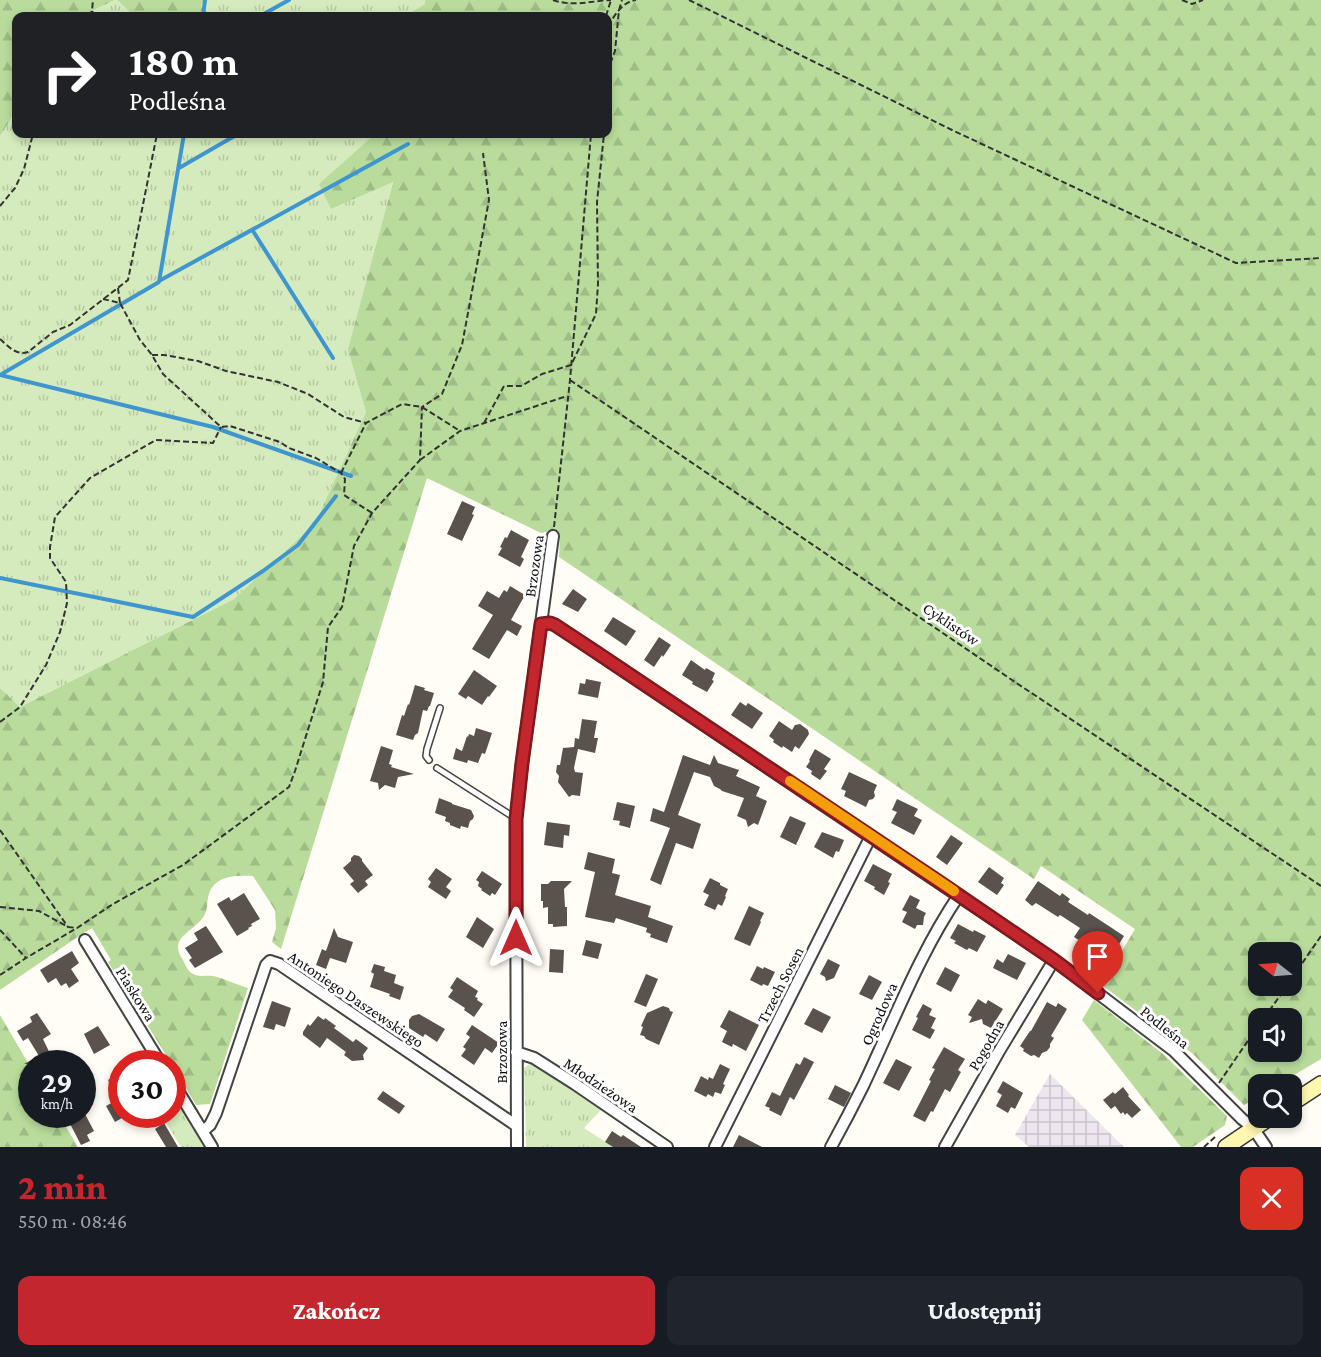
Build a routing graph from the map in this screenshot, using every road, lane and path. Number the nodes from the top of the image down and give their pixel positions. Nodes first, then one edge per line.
1 (93, 0) edge
2 (553, 0) edge
3 (611, 0) edge
4 (622, 0) edge
5 (636, 0) edge
6 (689, 0) edge
7 (1182, 0) edge
8 (1203, 0) edge
9 (619, 10) junction
10 (92, 11) edge
11 (612, 20) edge
12 (612, 59) edge
13 (32, 138) edge
14 (156, 138) edge
15 (591, 138) edge
16 (604, 138) edge
17 (483, 153) dead end
18 (0, 206) edge
19 (1321, 258) edge
20 (118, 288) junction
21 (104, 299) junction
22 (120, 303) junction
23 (0, 339) edge
24 (152, 356) junction
25 (571, 365) junction
26 (570, 380) junction
27 (568, 395) junction
28 (422, 406) junction
29 (366, 423) junction
30 (484, 423) junction
31 (221, 427) junction
32 (460, 431) junction
33 (420, 460) junction
34 (341, 473) junction
35 (372, 513) junction
36 (554, 536) joint
37 (541, 624) junction
38 (440, 708) dead end
39 (0, 722) edge
40 (429, 760) dead end
41 (436, 768) dead end
42 (516, 819) junction
43 (0, 830) edge
44 (871, 836) junction
45 (1321, 886) edge
46 (959, 895) junction
47 (0, 907) edge
48 (68, 927) junction
49 (77, 928) junction
50 (0, 930) edge
51 (1321, 936) edge
52 (85, 940) joint
53 (26, 958) junction
54 (1054, 960) junction
55 (1302, 964) edge
56 (0, 975) edge
57 (1248, 1041) edge
58 (152, 1050) edge
59 (516, 1052) junction
60 (1321, 1084) edge
61 (1214, 1090) junction
62 (1302, 1096) edge
63 (186, 1104) edge
64 (1248, 1124) edge
65 (517, 1126) junction
66 (1253, 1128) joint
67 (203, 1131) junction
68 (212, 1147) edge
69 (517, 1147) edge
70 (667, 1147) edge
71 (715, 1147) edge
72 (831, 1147) edge
73 (945, 1147) edge
74 (1226, 1147) edge
75 (1266, 1147) edge

1 - 10 path
2 - 3 path
4 - 9 path
5 - 9 path
6 - 19 path
7 - 8 path
9 - 11 path
9 - 12 path
13 - 18 path
14 - 20 path
15 - 25 path, Brzozowa
16 - 25 path
17 - 28 path
20 - 21 path
20 - 22 path
21 - 22 path
21 - 23 path
22 - 24 path
24 - 29 path
24 - 31 path
25 - 26 path, Brzozowa
25 - 30 path
26 - 27 path, Brzozowa
26 - 45 path, Cyklistów
27 - 30 path
27 - 36 path, Brzozowa
28 - 29 path
28 - 32 path
28 - 33 path
29 - 34 path
30 - 32 path
31 - 34 path
31 - 39 path
32 - 33 path
33 - 35 path
34 - 35 path
35 - 49 path
36 - 37 street, Brzozowa
37 - 42 street, Brzozowa
37 - 44 street, Podleśna
38 - 40 lane
41 - 42 lane
42 - 59 street, Brzozowa
43 - 48 path
44 - 46 street, Podleśna
44 - 71 street, Trzech Sosen
46 - 54 street, Podleśna
46 - 72 street, Ogrodowa
47 - 48 path
48 - 49 path
49 - 52 path
49 - 53 path
50 - 53 path
51 - 55 path
52 - 58 street, Piaskowa
53 - 56 path
54 - 61 street, Podleśna
54 - 73 street, Pogodna
57 - 61 path
59 - 65 street, Brzozowa
59 - 70 street, Młodzieżowa
60 - 62 street
61 - 64 street, Podleśna
63 - 67 street
65 - 67 street, Antoniego Daszewskiego
65 - 69 street, Brzozowa
66 - 74 street
66 - 75 street, Podleśna
67 - 68 street

